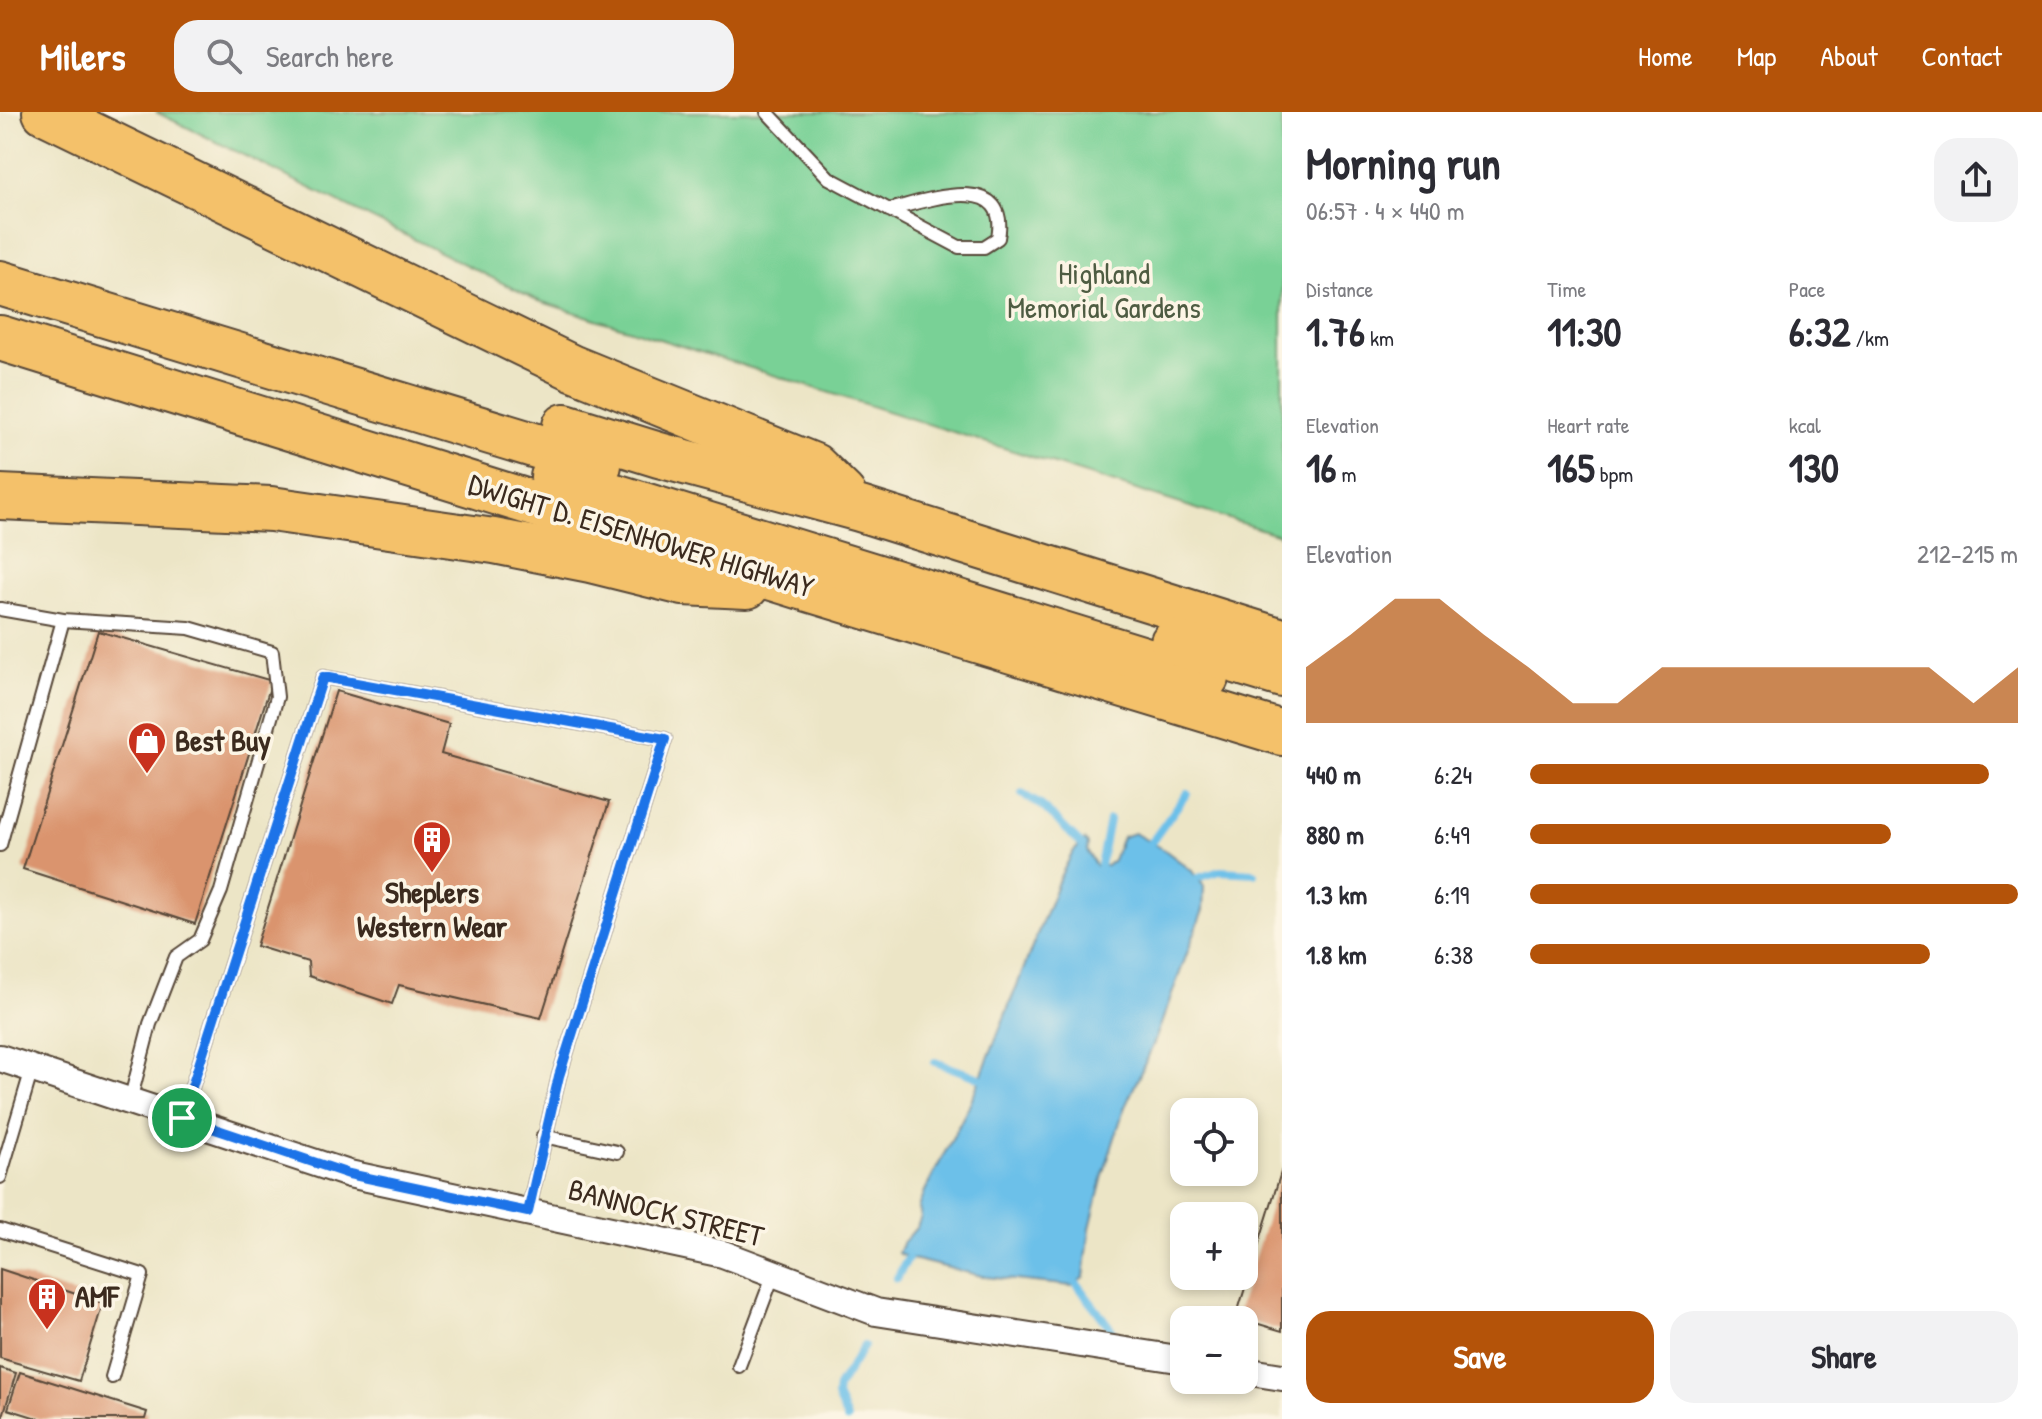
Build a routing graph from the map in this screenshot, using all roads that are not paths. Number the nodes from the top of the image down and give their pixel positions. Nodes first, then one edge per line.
1 (45, 112) edge
2 (767, 112) edge
3 (889, 210) junction
4 (0, 253) edge
5 (0, 283) edge
6 (0, 308) edge
7 (0, 338) edge
8 (0, 497) edge
9 (860, 509) junction
10 (805, 588) junction
11 (0, 609) edge
12 (63, 620) junction
13 (1282, 641) edge
14 (1282, 675) edge
15 (1282, 701) edge
16 (1282, 733) edge
17 (0, 845) edge
18 (0, 1058) edge
19 (32, 1069) junction
20 (130, 1101) junction
21 (182, 1118) junction
22 (543, 1136) junction
23 (617, 1152) dead end
24 (0, 1177) edge
25 (528, 1212) junction
26 (0, 1230) edge
27 (774, 1273) junction
28 (1170, 1358) edge
29 (739, 1366) dead end
30 (1258, 1373) edge
31 (112, 1377) dead end
32 (1282, 1377) edge

1 - 9 highway
2 - 3 lane
3 - 3 lane
4 - 9 highway
5 - 14 highway
6 - 15 highway
7 - 10 highway, DWIGHT D. EISENHOWER HIGHWAY
8 - 10 highway
9 - 13 highway
10 - 16 highway, DWIGHT D. EISENHOWER HIGHWAY
11 - 12 lane
12 - 17 lane
12 - 20 lane
18 - 19 street, BANNOCK STREET
19 - 20 street, BANNOCK STREET
19 - 24 lane
20 - 21 street, BANNOCK STREET
21 - 22 lane
21 - 25 street, BANNOCK STREET
22 - 23 lane
22 - 25 lane
25 - 27 street, BANNOCK STREET
26 - 31 lane
27 - 28 street, BANNOCK STREET
27 - 29 lane
30 - 32 street

